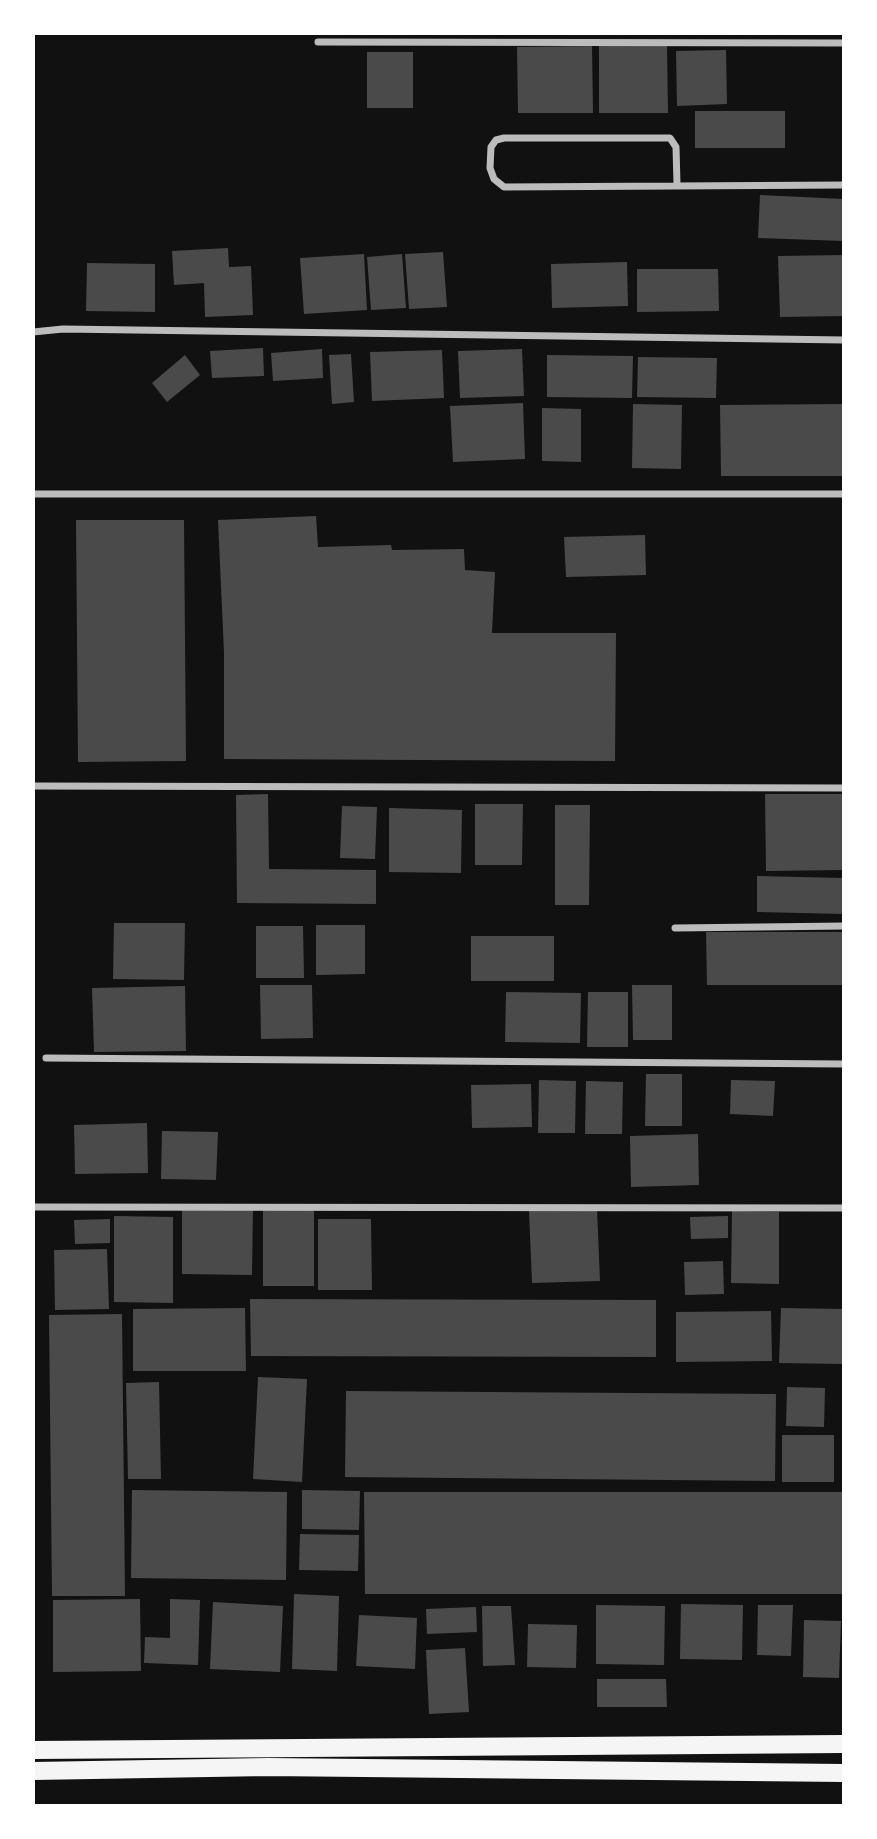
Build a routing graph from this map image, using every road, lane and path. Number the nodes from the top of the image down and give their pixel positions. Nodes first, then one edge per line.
1 (318, 42) dead end
2 (844, 43) edge
3 (677, 184) junction
4 (844, 185) edge
5 (33, 332) edge
6 (844, 340) edge
7 (33, 494) edge
8 (844, 494) edge
9 (33, 786) edge
10 (844, 788) edge
11 (844, 926) edge
12 (676, 928) dead end
13 (46, 1058) dead end
14 (844, 1064) edge
15 (33, 1207) edge
16 (844, 1208) edge
17 (844, 1744) edge
18 (33, 1750) edge
19 (33, 1771) edge
20 (844, 1773) edge

1 - 2 street
3 - 3 street
3 - 4 street
5 - 6 street
7 - 8 street
9 - 10 street
11 - 12 street
13 - 14 street
15 - 16 street
17 - 18 main road
19 - 20 main road

